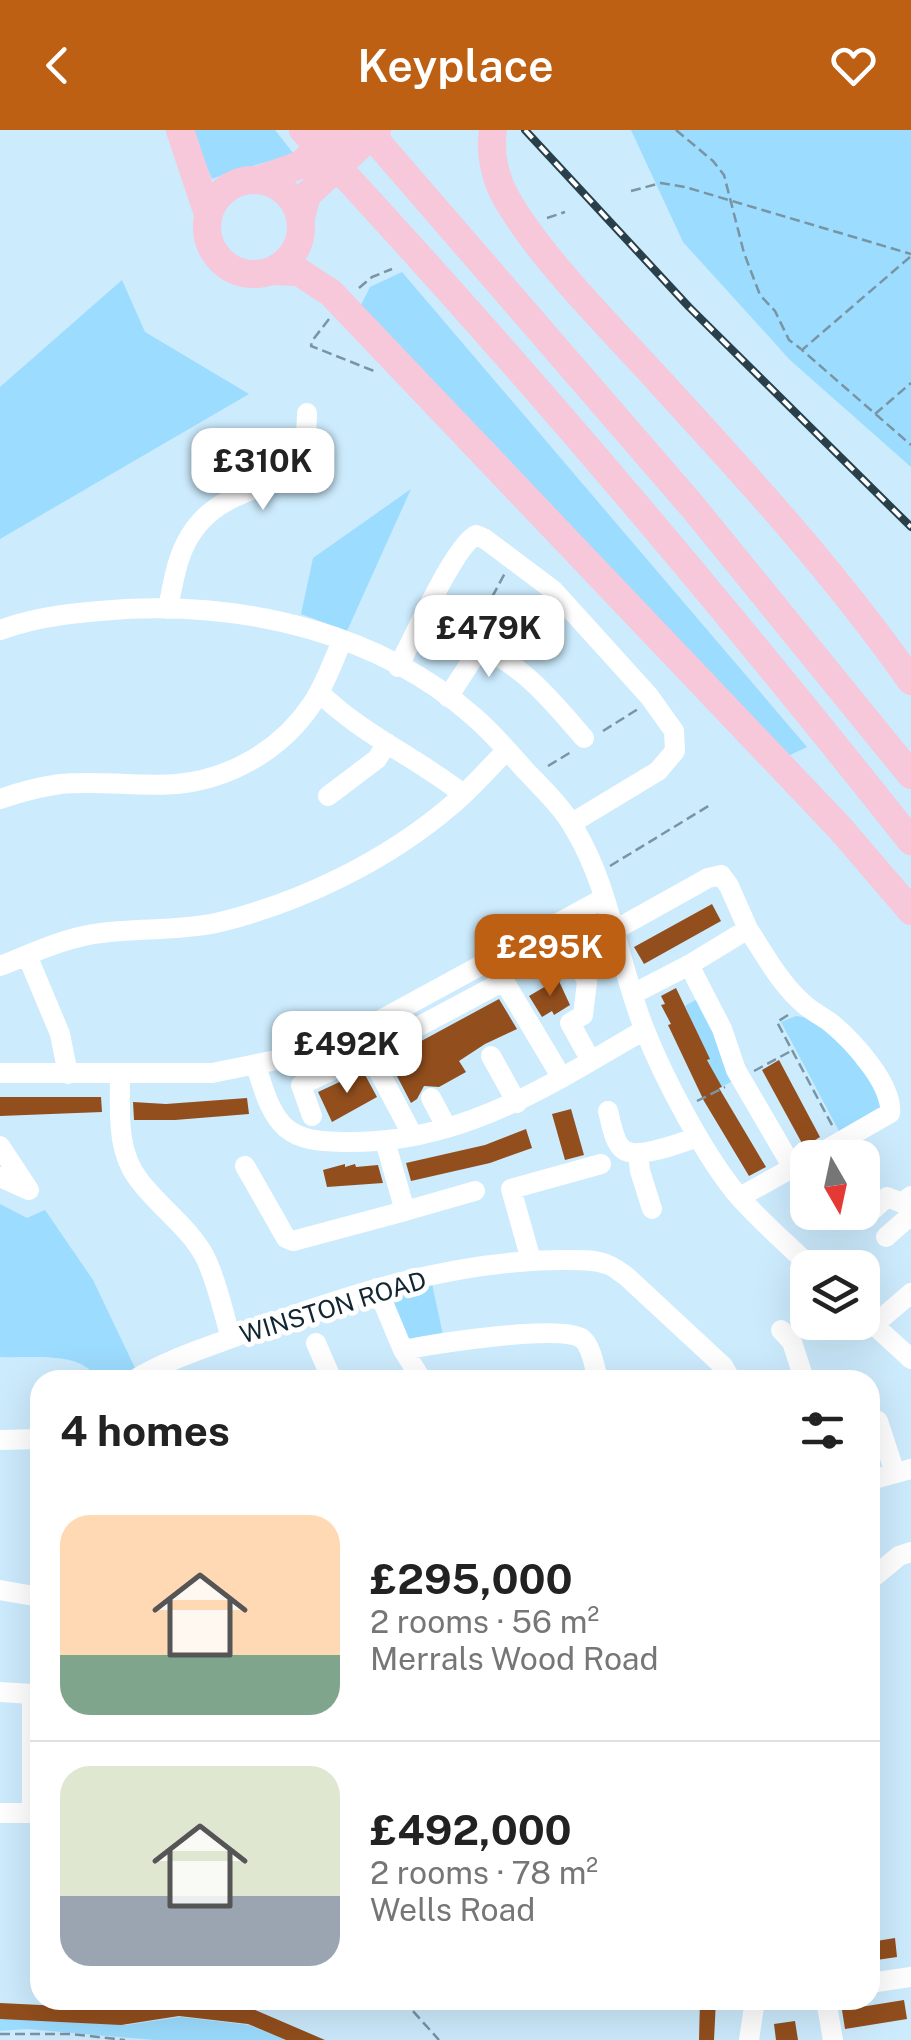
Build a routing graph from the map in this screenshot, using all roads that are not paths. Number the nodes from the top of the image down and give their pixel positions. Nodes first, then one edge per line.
1 (180, 130) edge
2 (303, 130) edge
3 (340, 130) edge
4 (367, 130) edge
5 (377, 130) edge
6 (493, 130) edge
7 (261, 179) junction
8 (208, 214) junction
9 (300, 218) junction
10 (274, 271) junction
11 (307, 413) dead end
12 (168, 608) junction
13 (0, 630) edge
14 (342, 641) junction
15 (398, 666) junction
16 (911, 681) edge
17 (318, 692) junction
18 (448, 697) junction
19 (584, 738) dead end
20 (387, 743) junction
21 (507, 750) junction
22 (911, 775) edge
23 (463, 794) junction
24 (328, 796) dead end
25 (0, 799) edge
26 (572, 823) junction
27 (911, 841) edge
28 (604, 898) junction
29 (911, 910) edge
30 (748, 929) junction
31 (613, 931) junction
32 (27, 955) junction
33 (578, 964) dead end
34 (689, 965) junction
35 (0, 966) edge
36 (632, 994) junction
37 (644, 1030) junction
38 (369, 1053) junction
39 (490, 1056) dead end
40 (591, 1061) junction
41 (256, 1066) junction
42 (0, 1073) edge
43 (68, 1074) junction
44 (120, 1075) junction
45 (562, 1078) junction
46 (431, 1098) dead end
47 (516, 1103) junction
48 (901, 1107) edge
49 (608, 1111) dead end
50 (312, 1116) dead end
51 (447, 1128) junction
52 (414, 1136) junction
53 (698, 1137) junction
54 (842, 1140) edge
55 (385, 1141) junction
56 (790, 1143) edge
57 (0, 1146) edge
58 (638, 1154) junction
59 (601, 1164) dead end
60 (245, 1166) dead end
61 (790, 1170) edge
62 (0, 1176) edge
63 (475, 1191) dead end
64 (911, 1196) edge
65 (740, 1198) junction
66 (880, 1203) edge
67 (652, 1210) dead end
68 (404, 1211) junction
69 (911, 1215) edge
70 (886, 1237) dead end
71 (793, 1250) edge
72 (532, 1260) junction
73 (377, 1288) junction
74 (911, 1293) edge
75 (880, 1312) edge
76 (880, 1329) edge
77 (780, 1330) dead end
78 (231, 1338) junction
79 (316, 1342) dead end
80 (403, 1350) junction
81 (911, 1359) edge
82 (158, 1370) edge
83 (328, 1370) edge
84 (416, 1370) edge
85 (595, 1370) edge
86 (726, 1370) edge
87 (801, 1370) edge
88 (880, 1424) edge
89 (0, 1440) edge
90 (30, 1440) edge
91 (903, 1471) edge
92 (911, 1552) edge
93 (880, 1572) edge
94 (0, 1590) edge
95 (30, 1595) edge
96 (0, 1692) edge
97 (30, 1694) edge
98 (30, 1812) edge
99 (0, 1813) edge
100 (911, 1976) edge
101 (880, 1981) edge
102 (758, 2010) edge
103 (828, 2010) edge
104 (749, 2040) edge
105 (833, 2040) edge

1 - 8 highway
2 - 27 highway
3 - 7 highway
4 - 22 highway
5 - 9 highway
6 - 16 highway
7 - 8 highway
7 - 9 highway
8 - 10 highway
9 - 10 highway
10 - 29 highway
11 - 12 street
12 - 13 street
12 - 14 street
14 - 15 street
14 - 17 street
15 - 18 street
15 - 26 street
17 - 20 street
17 - 25 street
18 - 19 street
18 - 21 street
20 - 23 street
20 - 24 street
21 - 23 street
21 - 26 street
23 - 32 street
26 - 28 street
28 - 31 street
28 - 41 street
30 - 31 street
30 - 34 street
30 - 48 street
31 - 36 street
32 - 35 street
32 - 43 street
33 - 40 street
34 - 36 street
34 - 56 street
36 - 37 street
37 - 40 street
37 - 53 street
38 - 45 street
38 - 50 street
38 - 52 street
39 - 47 street
40 - 45 street
41 - 44 street
41 - 55 street
42 - 43 street
43 - 44 street
44 - 78 street
45 - 47 street
46 - 51 street
47 - 51 street
48 - 54 street
49 - 58 street
51 - 52 street
52 - 55 street
53 - 58 street
53 - 65 street
55 - 68 street
57 - 62 street
58 - 67 street
59 - 72 street
60 - 68 street
61 - 65 street
63 - 68 street
64 - 66 street
65 - 71 street
69 - 70 street
72 - 73 street, WINSTON ROAD
72 - 86 street, WINSTON ROAD
73 - 78 street, WINSTON ROAD
73 - 80 street
74 - 75 street
76 - 81 street
77 - 87 street
78 - 82 street, WINSTON ROAD
79 - 83 street
80 - 84 street
80 - 85 street
88 - 91 street
89 - 90 street
92 - 93 street
94 - 95 street
96 - 97 street
98 - 99 street
100 - 101 street
102 - 104 street
103 - 105 street

